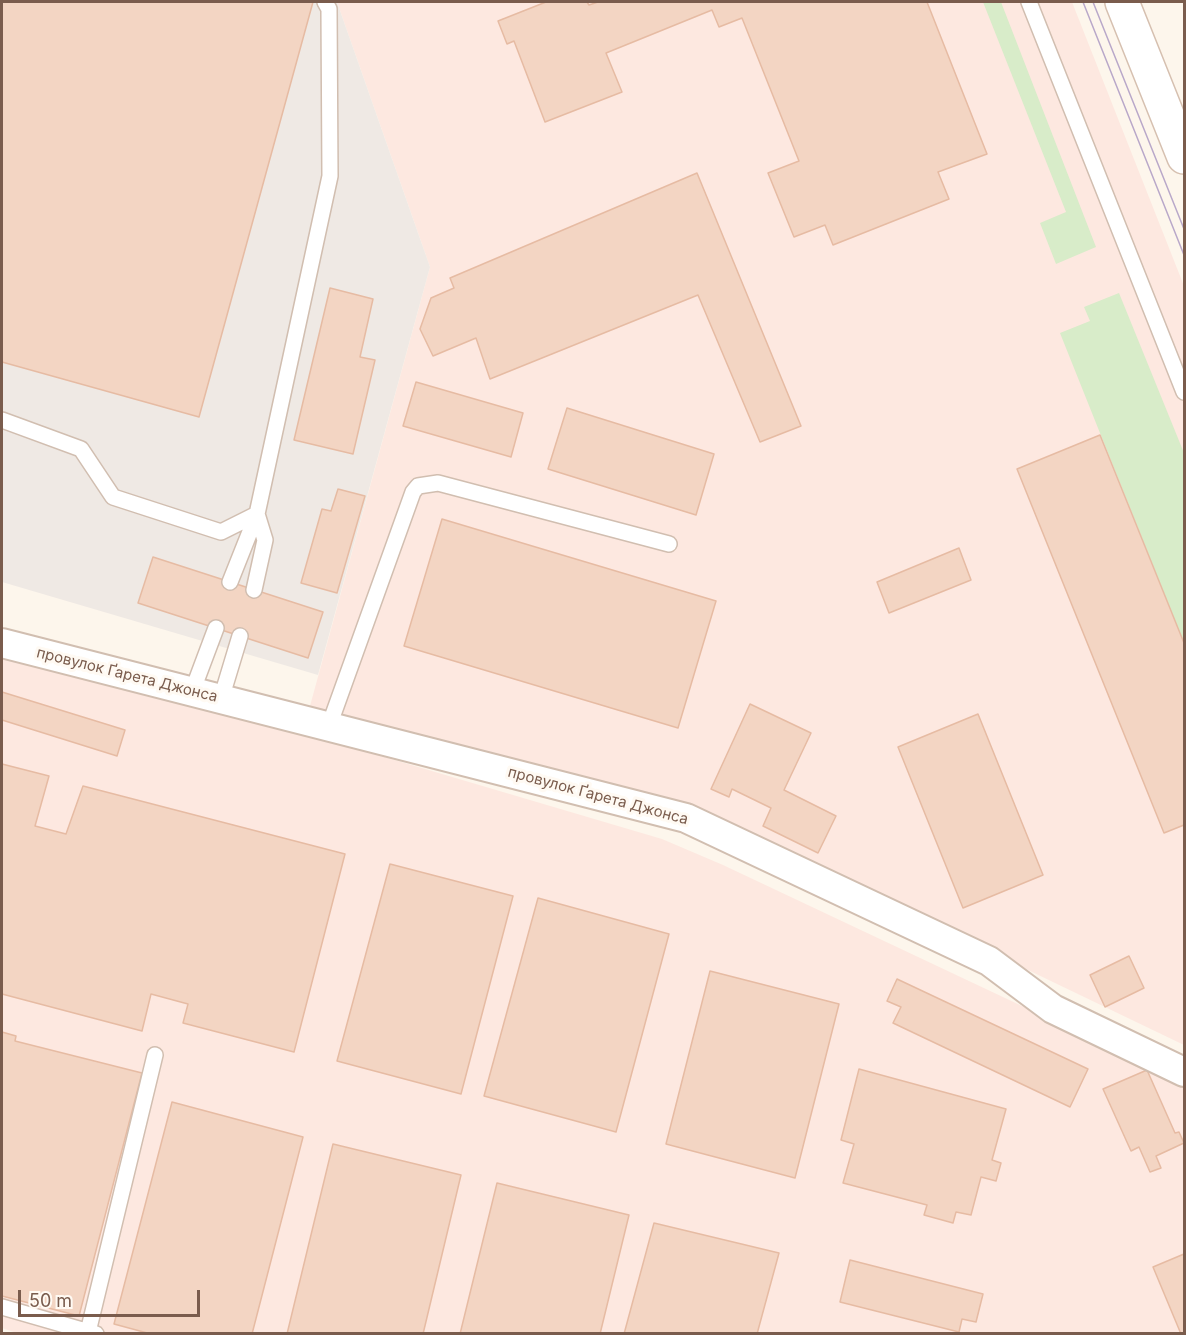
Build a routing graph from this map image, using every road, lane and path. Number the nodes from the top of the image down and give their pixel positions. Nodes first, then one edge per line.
1 (325, 2) edge
2 (1029, 2) edge
3 (1122, 2) edge
4 (1185, 157) edge
5 (1185, 392) edge
6 (2, 420) edge
7 (257, 514) junction
8 (669, 544) dead end
9 (230, 582) dead end
10 (254, 590) dead end
11 (216, 628) dead end
12 (240, 636) dead end
13 (2, 643) edge
14 (192, 692) junction
15 (221, 699) junction
16 (329, 726) junction
17 (155, 1054) dead end
18 (1185, 1072) edge
19 (2, 1307) edge
20 (92, 1333) edge

1 - 7 lane
2 - 5 lane
3 - 4 main road
6 - 7 lane
7 - 9 lane
7 - 10 lane
8 - 16 lane
11 - 14 lane
12 - 15 lane
13 - 14 street, провулок Ґарета Джонса
14 - 15 street, провулок Ґарета Джонса
15 - 16 street, провулок Ґарета Джонса
16 - 18 street, провулок Ґарета Джонса
17 - 20 lane
19 - 20 lane

